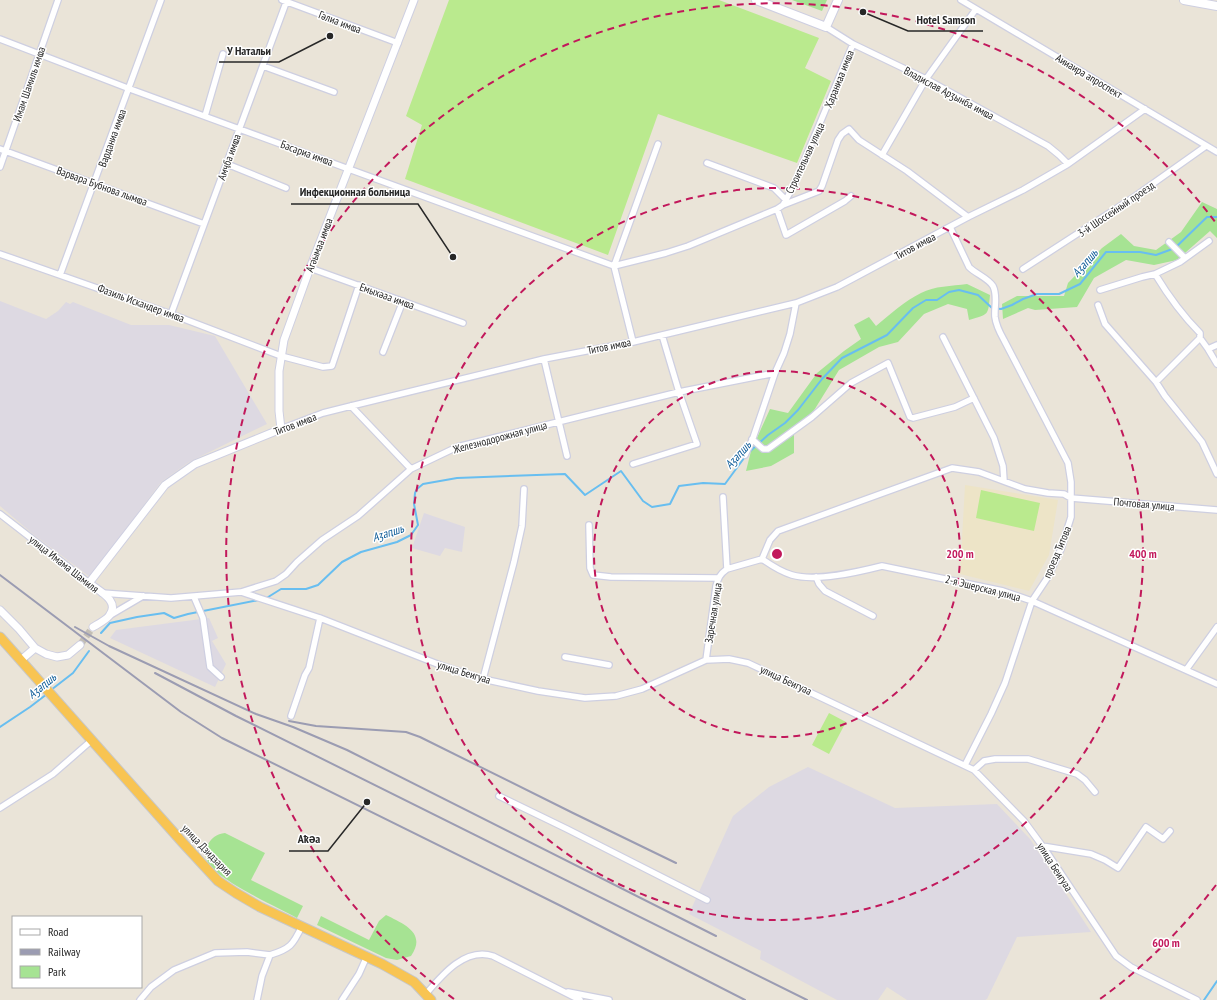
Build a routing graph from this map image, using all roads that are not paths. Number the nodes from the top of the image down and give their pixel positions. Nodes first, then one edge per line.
1 (58, 0) edge
2 (161, 0) edge
3 (414, 0) edge
4 (756, 0) edge
5 (838, 0) edge
6 (960, 0) edge
7 (1184, 0) edge
8 (285, 1) edge
9 (1217, 6) edge
10 (976, 9) junction
11 (826, 26) junction
12 (0, 39) edge
13 (398, 43) junction
14 (853, 44) junction
15 (39, 54) junction
16 (223, 54) dead end
17 (263, 66) junction
18 (926, 79) junction
19 (130, 89) junction
20 (334, 92) dead end
21 (1145, 109) junction
22 (824, 115) joint
23 (205, 116) junction
24 (240, 129) junction
25 (658, 144) dead end
26 (1206, 146) junction
27 (3, 150) edge
28 (1217, 152) edge
29 (882, 156) junction
30 (707, 163) dead end
31 (227, 164) junction
32 (1068, 164) junction
33 (0, 167) edge
34 (349, 169) junction
35 (95, 184) junction
36 (286, 188) dead end
37 (852, 196) dead end
38 (784, 202) junction
39 (777, 209) junction
40 (968, 217) junction
41 (204, 224) junction
42 (950, 227) junction
43 (1209, 241) dead end
44 (1169, 242) dead end
45 (0, 254) edge
46 (1186, 258) junction
47 (614, 266) junction
48 (310, 268) junction
49 (1024, 269) dead end
50 (1155, 274) junction
51 (60, 275) junction
52 (359, 285) junction
53 (1100, 290) dead end
54 (403, 301) junction
55 (796, 303) junction
56 (1098, 305) dead end
57 (171, 314) junction
58 (464, 323) dead end
59 (662, 335) junction
60 (943, 337) dead end
61 (1200, 338) junction
62 (633, 342) junction
63 (1217, 345) edge
64 (1208, 348) junction
65 (383, 352) dead end
66 (281, 356) junction
67 (544, 359) junction
68 (1217, 364) edge
69 (775, 373) junction
70 (1156, 382) junction
71 (679, 392) junction
72 (974, 398) junction
73 (351, 406) junction
74 (558, 421) junction
75 (281, 429) junction
76 (753, 440) junction
77 (745, 455) dead end
78 (567, 456) dead end
79 (633, 464) dead end
80 (411, 469) junction
81 (1217, 474) edge
82 (1004, 481) junction
83 (524, 489) dead end
84 (723, 497) dead end
85 (1071, 498) junction
86 (1217, 510) edge
87 (0, 514) edge
88 (589, 525) dead end
89 (762, 559) junction
90 (727, 570) junction
91 (816, 577) junction
92 (718, 578) junction
93 (89, 583) junction
94 (241, 592) junction
95 (102, 593) junction
96 (143, 595) junction
97 (194, 597) junction
98 (1032, 601) junction
99 (276, 603) joint
100 (0, 610) edge
101 (873, 616) dead end
102 (109, 617) junction
103 (320, 618) junction
104 (93, 627) tunnel mouth
105 (1217, 628) edge
106 (0, 637) edge
107 (80, 645) tunnel mouth
108 (34, 648) junction
109 (565, 657) dead end
110 (21, 660) junction
111 (706, 660) junction
112 (609, 664) dead end
113 (1186, 670) junction
114 (221, 677) dead end
115 (483, 679) junction
116 (1217, 684) edge
117 (291, 716) dead end
118 (92, 740) junction
119 (964, 765) junction
120 (974, 770) junction
121 (1095, 792) dead end
122 (499, 796) dead end
123 (0, 808) edge
124 (1170, 831) dead end
125 (1042, 846) junction
126 (707, 900) dead end
127 (302, 926) junction
128 (270, 955) junction
129 (367, 956) junction
130 (561, 990) junction
131 (428, 997) edge
132 (140, 1000) edge
133 (257, 1000) edge
134 (342, 1000) edge
135 (580, 1000) edge
136 (608, 1000) edge
137 (1197, 1000) edge

1 - 15 street, Имам Шамиль имҩа
2 - 19 street, Варданиа имҩа
3 - 13 street, Агәымаа имҩа
4 - 11 main road
5 - 11 main road
6 - 10 street, Аииаира апроспект
7 - 9 main road
8 - 13 street, Гәлиа имҩа
8 - 17 street, Амҷба имҩа
10 - 18 street
10 - 21 street, Аииаира апроспект
11 - 14 street, Владислав Арӡынба имҩа
12 - 15 street, Басариа имҩа
13 - 34 street, Агәымаа имҩа
14 - 18 street, Владислав Арӡынба имҩа
14 - 22 street, Ҳараниаа имҩа
15 - 19 street, Басариа имҩа
15 - 27 street, Имам Шамиль имҩа
16 - 23 street
17 - 20 street
17 - 24 street, Амҷба имҩа
18 - 29 street
18 - 32 street, Владислав Арӡынба имҩа
19 - 23 street, Басариа имҩа
19 - 35 street, Варданиа имҩа
21 - 26 street, Аииаира апроспект
21 - 32 street, Титов имҩа
22 - 38 street, Строительная улица
23 - 24 street, Басариа имҩа
24 - 31 street, Амҷба имҩа
24 - 34 street, Басариа имҩа
25 - 47 street
26 - 28 street, Аииаира апроспект
26 - 49 street, 3-й Шоссейный проезд
27 - 33 street, Имам Шамиль имҩа
27 - 35 street, Варвара Бубнова лымҩа
29 - 38 street
29 - 40 street
30 - 38 street
31 - 36 street
31 - 41 street, Амҷба имҩа
32 - 40 street, Титов имҩа
34 - 47 street, Басариа имҩа
34 - 48 street, Агәымаа имҩа
35 - 41 street, Варвара Бубнова лымҩа
35 - 51 street, Варданиа имҩа
37 - 39 street
38 - 39 street
39 - 47 street
40 - 42 street, Титов имҩа
41 - 57 street, Амҷба имҩа
42 - 55 street, Титов имҩа
42 - 85 street, проезд Титова
43 - 46 street
44 - 46 street
45 - 51 street, Фазиль Искандер имҩа
46 - 50 street
47 - 62 street
48 - 52 street, Емыхәаа имҩа
48 - 66 street, Агәымаа имҩа
50 - 53 street
50 - 61 street
51 - 57 street, Фазиль Искандер имҩа
52 - 54 street, Емыхәаа имҩа
52 - 66 street, Фазиль Искандер имҩа
54 - 58 street, Емыхәаа имҩа
54 - 65 street
55 - 59 street, Титов имҩа
55 - 69 street
56 - 70 street
57 - 66 street, Фазиль Искандер имҩа
59 - 62 street, Титов имҩа
59 - 71 street
60 - 72 street
61 - 64 street
61 - 70 street
62 - 67 street, Титов имҩа
63 - 64 street
64 - 68 street
66 - 75 street, Агәымаа имҩа
67 - 73 street, Титов имҩа
67 - 74 street
69 - 71 street, Железнодорожная улица
69 - 76 street
70 - 81 street
71 - 74 street, Железнодорожная улица
71 - 79 street
72 - 76 street
72 - 82 street
73 - 75 street, Титов имҩа
73 - 80 street
74 - 78 street
74 - 80 street, Железнодорожная улица
75 - 93 street, Титов имҩа
76 - 77 street
80 - 94 street, Железнодорожная улица
82 - 85 street, Почтовая улица
82 - 89 street, Почтовая улица
83 - 115 street
84 - 90 street, Заречная улица
85 - 86 street, Почтовая улица
85 - 98 street, проезд Титова
87 - 93 street, улица Имама Шамиля
88 - 92 street
89 - 90 street
89 - 91 street, 2-я Эшерская улица
90 - 92 street, Заречная улица
91 - 98 street, 2-я Эшерская улица
91 - 101 street
92 - 111 street, Заречная улица
93 - 95 street, улица Имама Шамиля
94 - 97 street, улица Имама Шамиля
94 - 99 street, улица Имама Шамиля
95 - 96 street, улица Имама Шамиля
95 - 102 street
96 - 97 street, улица Имама Шамиля
96 - 102 street
97 - 114 street
98 - 113 street, 2-я Эшерская улица
98 - 119 street, проезд Титова
99 - 103 street, улица Беигуаа
100 - 108 street
102 - 104 street
103 - 115 street, улица Беигуаа
103 - 117 street
105 - 113 street
106 - 110 highway, улица Дзидзария
107 - 108 street
108 - 110 street
109 - 112 street
110 - 118 highway, улица Дзидзария
111 - 115 street, улица Беигуаа
111 - 119 street, улица Беигуаа
113 - 116 street, 2-я Эшерская улица
118 - 123 street
118 - 127 highway, улица Дзидзария
119 - 120 street, улица Беигуаа
120 - 121 street
120 - 125 street, улица Беигуаа
122 - 126 street
124 - 125 street
125 - 137 street, улица Беигуаа
127 - 128 street
127 - 129 highway, улица Дзидзария
128 - 132 street
128 - 133 street
129 - 131 highway, улица Дзидзария
129 - 134 street
130 - 131 street
130 - 135 street
130 - 136 street

